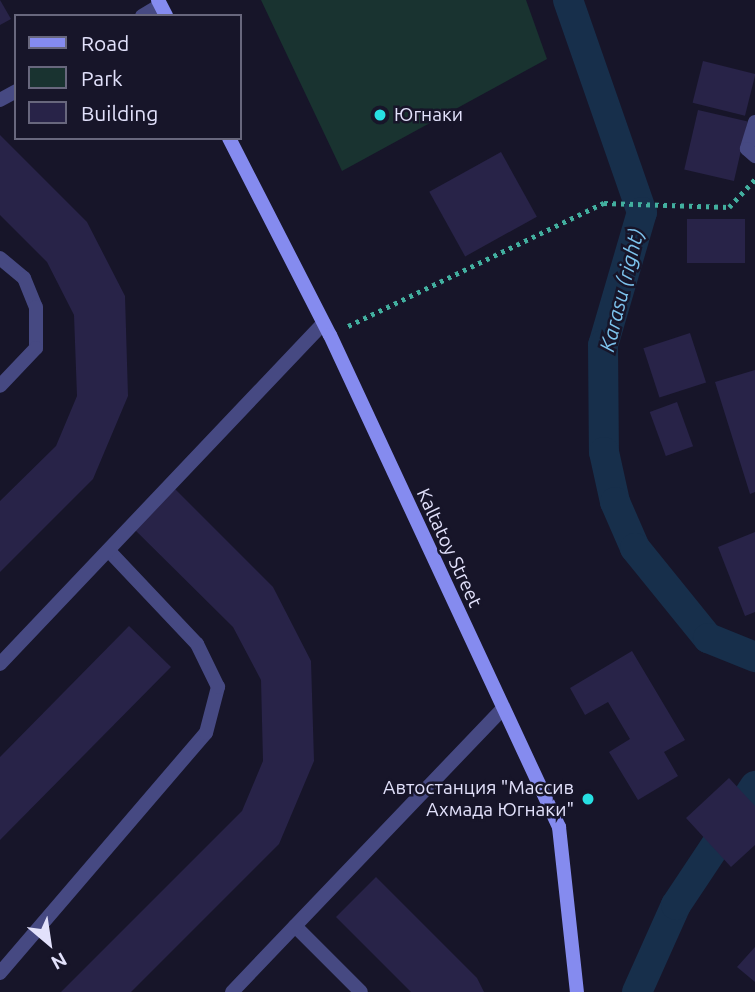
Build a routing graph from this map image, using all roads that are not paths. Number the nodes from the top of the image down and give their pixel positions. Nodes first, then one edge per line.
1 (755, 122) edge
2 (230, 140) edge
3 (755, 156) edge
4 (0, 258) edge
5 (327, 329) junction
6 (0, 386) edge
7 (108, 550) junction
8 (0, 664) edge
9 (502, 709) junction
10 (295, 926) junction
11 (0, 973) edge
12 (232, 992) edge
13 (360, 992) edge
14 (577, 992) edge

1 - 3 street
2 - 5 street, Kaltatoy Street
4 - 6 street
5 - 7 street
5 - 9 street, Kaltatoy Street
7 - 8 street
7 - 11 street
9 - 10 street
9 - 14 street, Kaltatoy Street
10 - 12 street
10 - 13 street

